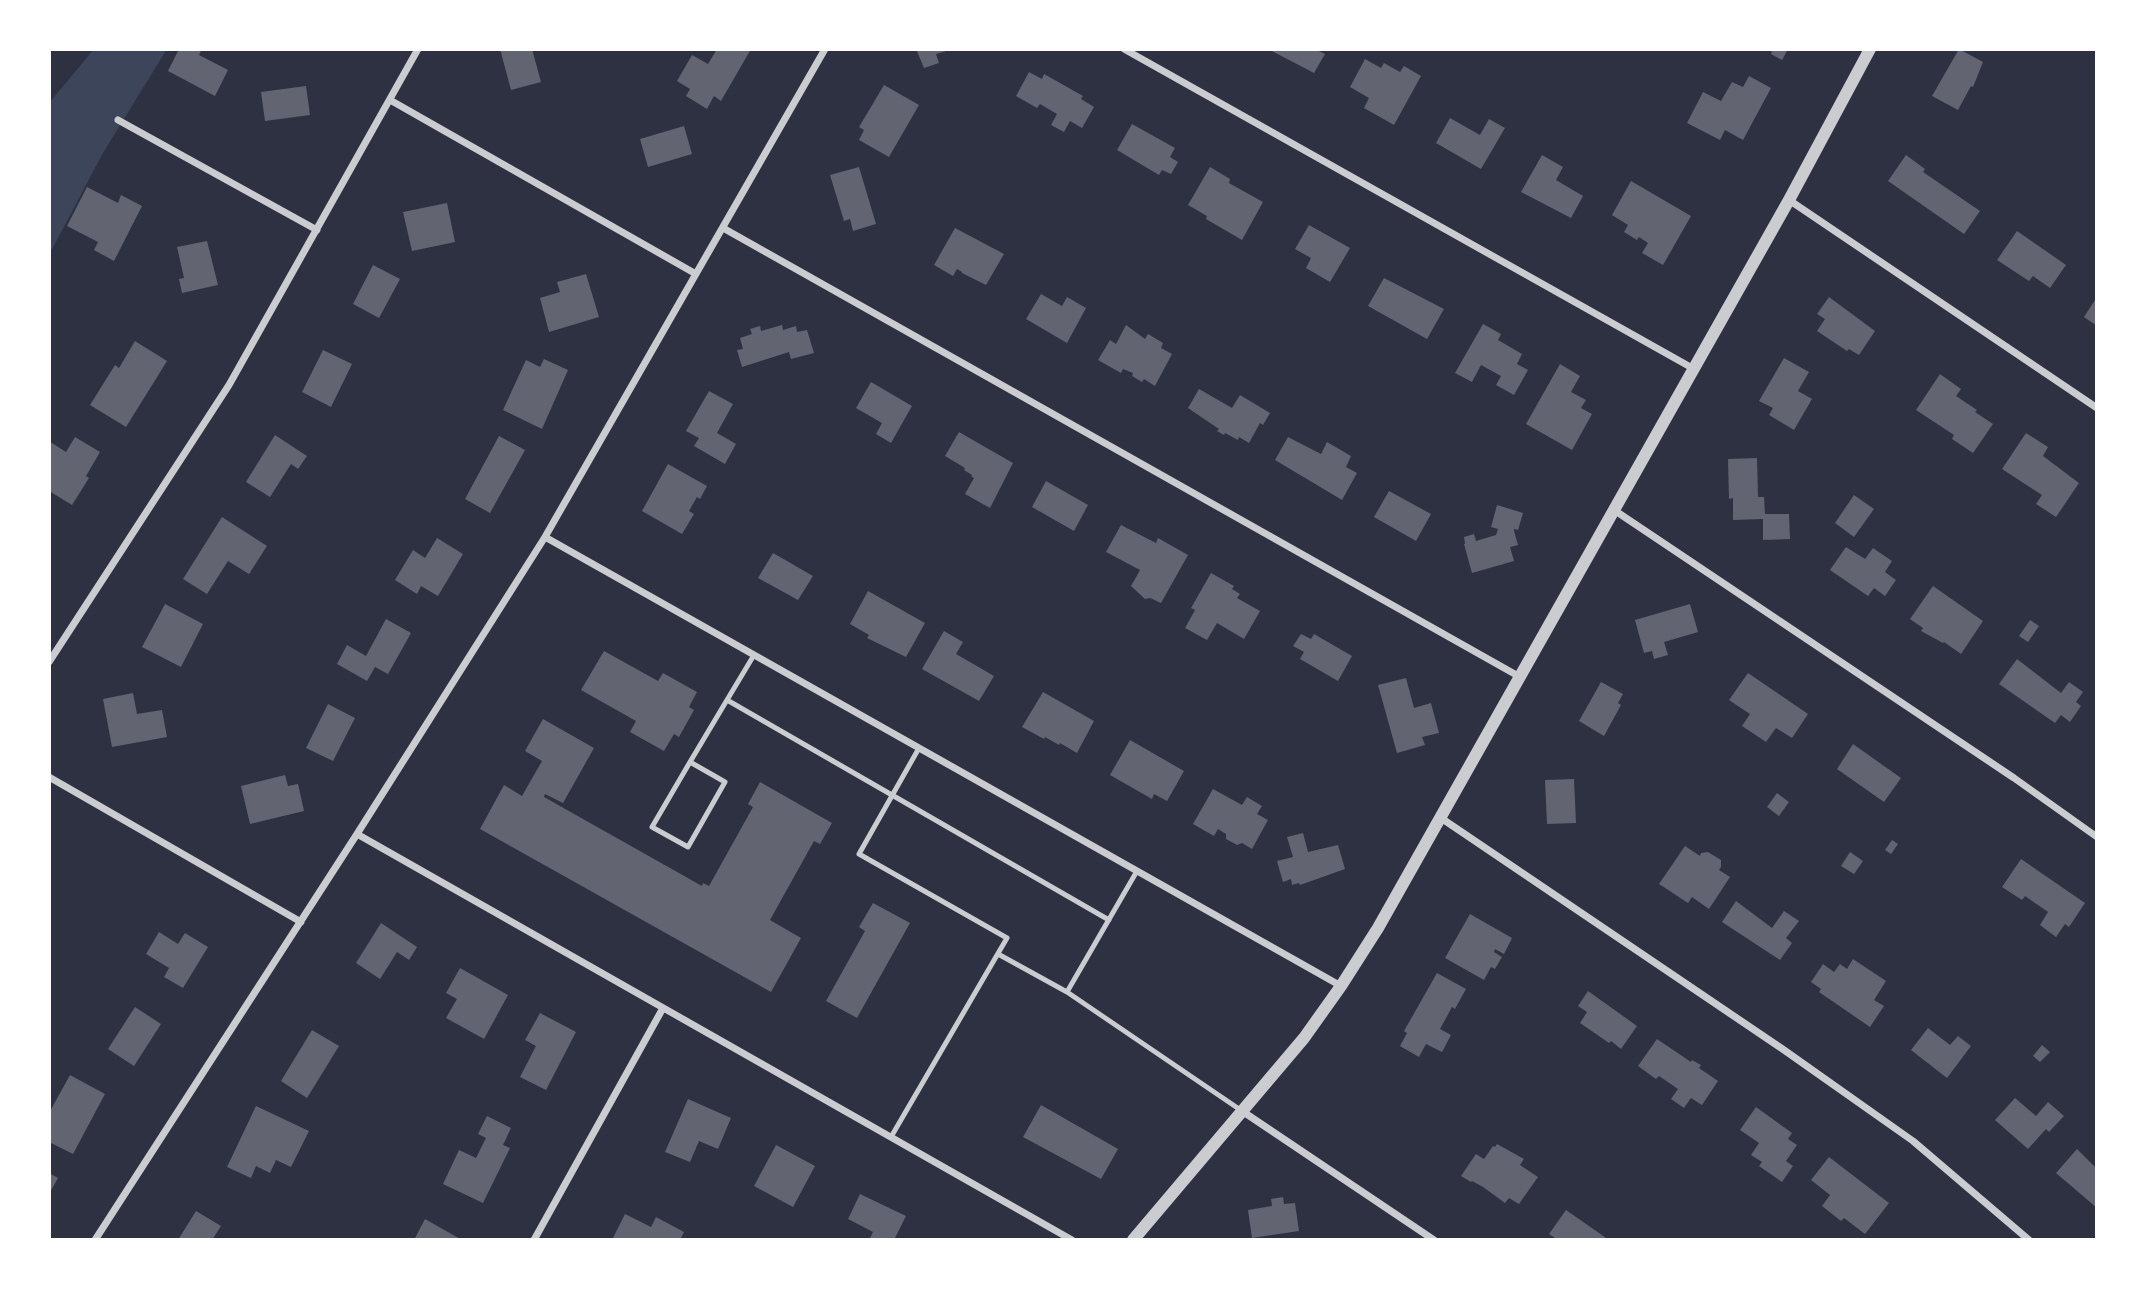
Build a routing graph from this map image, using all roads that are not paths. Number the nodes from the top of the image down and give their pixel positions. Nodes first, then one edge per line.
1 (418, 49) edge
2 (825, 49) edge
3 (1124, 49) edge
4 (1870, 49) edge
5 (390, 100) junction
6 (118, 120) dead end
7 (1789, 200) junction
8 (723, 228) junction
9 (317, 230) junction
10 (696, 274) junction
11 (1694, 369) junction
12 (2097, 408) edge
13 (1614, 510) junction
14 (545, 537) junction
15 (754, 655) junction
16 (49, 662) edge
17 (1520, 677) junction
18 (727, 700) junction
19 (919, 748) junction
20 (690, 762) junction
21 (49, 778) edge
22 (892, 795) junction
23 (1441, 818) junction
24 (357, 834) junction
25 (2097, 837) edge
26 (1137, 871) junction
27 (1109, 920) junction
28 (301, 922) junction
29 (999, 954) junction
30 (1341, 986) junction
31 (1067, 992) junction
32 (663, 1008) junction
33 (1242, 1111) junction
34 (891, 1137) junction
35 (95, 1240) edge
36 (534, 1240) edge
37 (1072, 1240) edge
38 (1133, 1240) edge
39 (1434, 1240) edge
40 (2029, 1240) edge

1 - 5 street
2 - 8 street
3 - 11 street
4 - 7 street
5 - 9 street
5 - 10 street
6 - 9 street
7 - 11 street
7 - 12 street
8 - 10 street
8 - 17 street
9 - 16 street
10 - 14 street
11 - 13 street
13 - 17 street
13 - 25 street
14 - 15 street
14 - 24 street
15 - 18 lane
15 - 19 street
17 - 23 street
18 - 20 lane
18 - 22 lane
19 - 22 lane
19 - 26 street
20 - 20 lane
21 - 28 street
22 - 27 lane
22 - 29 lane
23 - 30 street
23 - 40 street
24 - 28 street
24 - 32 street
26 - 27 lane
26 - 30 street
27 - 31 lane
28 - 35 street
29 - 31 lane
29 - 34 lane
30 - 33 street
31 - 33 lane
32 - 34 street
32 - 36 street
33 - 38 street
33 - 39 street
34 - 37 street

